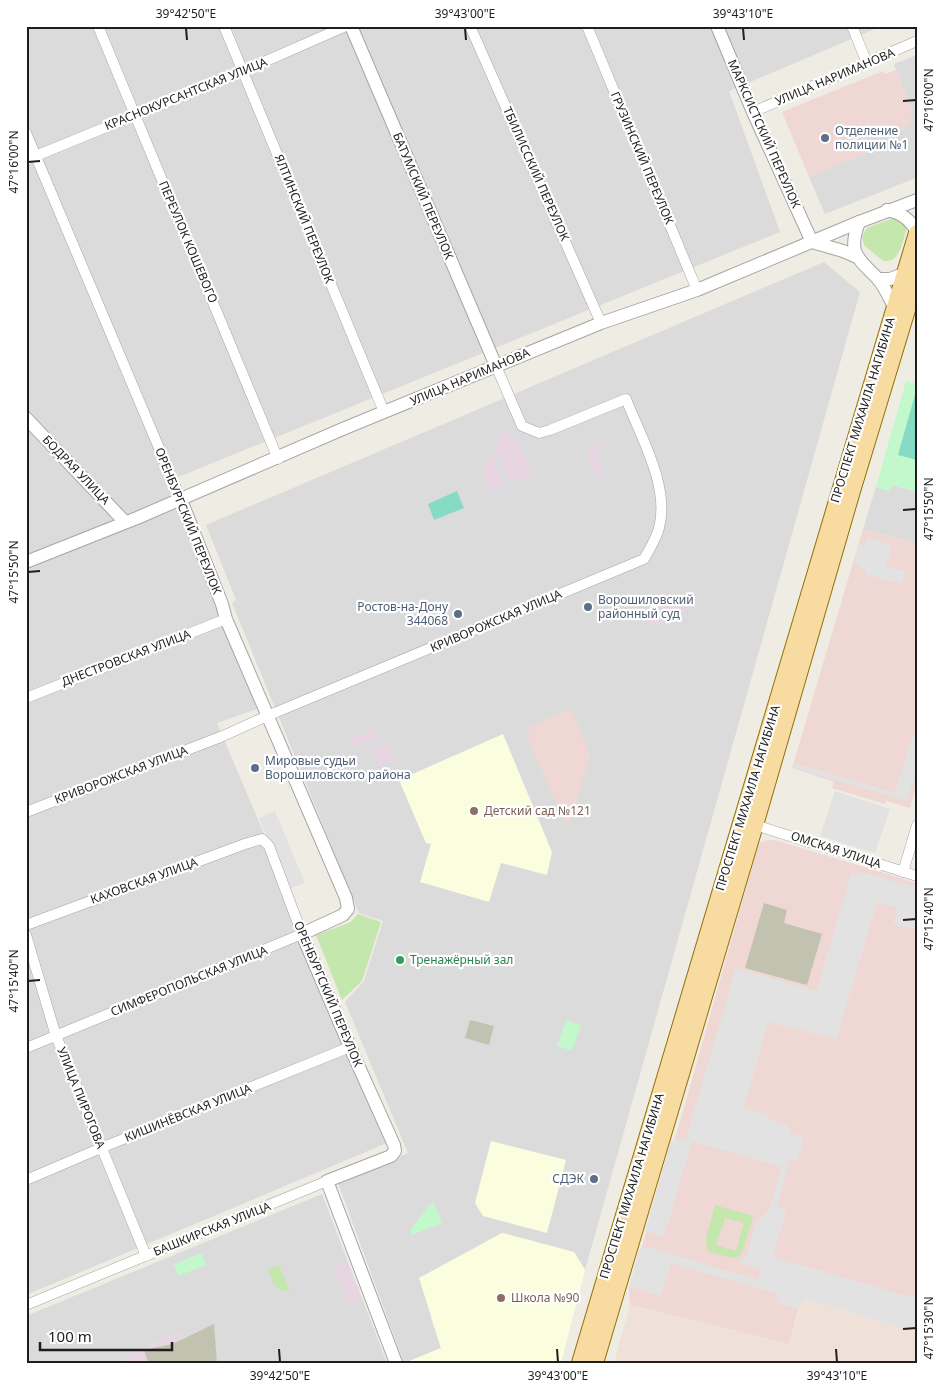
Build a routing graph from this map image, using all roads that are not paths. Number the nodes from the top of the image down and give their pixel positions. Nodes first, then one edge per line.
1 (98, 26) edge
2 (224, 26) edge
3 (346, 26) edge
4 (351, 26) edge
5 (470, 26) edge
6 (587, 26) edge
7 (717, 26) edge
8 (852, 26) edge
9 (917, 41) edge
10 (867, 63) junction
11 (243, 71) junction
12 (754, 112) junction
13 (135, 116) junction
14 (26, 133) edge
15 (31, 158) edge
16 (917, 200) edge
17 (887, 210) junction
18 (859, 222) junction
19 (917, 232) edge
20 (812, 242) junction
21 (857, 258) junction
22 (878, 279) junction
23 (911, 281) edge
24 (697, 290) junction
25 (894, 307) junction
26 (601, 323) junction
27 (496, 366) junction
28 (384, 412) junction
29 (26, 418) edge
30 (278, 458) junction
31 (180, 500) junction
32 (125, 522) junction
33 (26, 562) edge
34 (226, 619) junction
35 (26, 698) edge
36 (267, 716) junction
37 (26, 812) edge
38 (756, 824) junction
39 (917, 825) edge
40 (262, 839) joint
41 (903, 872) junction
42 (917, 876) edge
43 (348, 909) joint
44 (26, 924) edge
45 (302, 934) junction
46 (26, 935) edge
47 (56, 1036) junction
48 (350, 1047) junction
49 (26, 1048) edge
50 (101, 1148) junction
51 (395, 1151) joint
52 (26, 1180) edge
53 (327, 1181) junction
54 (146, 1256) junction
55 (26, 1305) edge
56 (396, 1363) edge
57 (580, 1363) edge
58 (595, 1363) edge

1 - 13 street, ПЕРЕУЛОК КОШЕВОГО
2 - 11 street, ЯЛТИНСКИЙ ПЕРЕУЛОК
3 - 11 street, КРАСНОКУРСАНТСКАЯ УЛИЦА
4 - 27 street, БАТУМСКИЙ ПЕРЕУЛОК
5 - 26 street, ТБИЛИССКИЙ ПЕРЕУЛОК
6 - 24 street, ГРУЗИНСКИЙ ПЕРЕУЛОК
7 - 12 street, МАРКСИСТСКИЙ ПЕРЕУЛОК
8 - 10 street
9 - 10 street, УЛИЦА НАРИМАНОВА
10 - 12 street, УЛИЦА НАРИМАНОВА
11 - 13 street, КРАСНОКУРСАНТСКАЯ УЛИЦА
11 - 28 street, ЯЛТИНСКИЙ ПЕРЕУЛОК
12 - 20 street, МАРКСИСТСКИЙ ПЕРЕУЛОК
13 - 15 street, КРАСНОКУРСАНТСКАЯ УЛИЦА
13 - 30 street, ПЕРЕУЛОК КОШЕВОГО
14 - 15 street, ОРЕНБУРГСКИЙ ПЕРЕУЛОК
15 - 31 street, ОРЕНБУРГСКИЙ ПЕРЕУЛОК
16 - 17 street, УЛИЦА НАРИМАНОВА
17 - 18 street, УЛИЦА НАРИМАНОВА
17 - 19 street
18 - 20 street, УЛИЦА НАРИМАНОВА
18 - 21 street
19 - 23 main road, ПРОСПЕКТ МИХАИЛА НАГИБИНА
20 - 21 street
20 - 24 street, УЛИЦА НАРИМАНОВА
21 - 22 street
22 - 23 street
22 - 25 street
23 - 25 main road, ПРОСПЕКТ МИХАИЛА НАГИБИНА
23 - 38 main road, ПРОСПЕКТ МИХАИЛА НАГИБИНА
24 - 26 street, УЛИЦА НАРИМАНОВА
25 - 57 main road, ПРОСПЕКТ МИХАИЛА НАГИБИНА
26 - 27 street, УЛИЦА НАРИМАНОВА
27 - 28 street, УЛИЦА НАРИМАНОВА
27 - 36 street, КРИВОРОЖСКАЯ УЛИЦА
28 - 30 street, УЛИЦА НАРИМАНОВА
29 - 32 street, БОДРАЯ УЛИЦА
30 - 31 street, УЛИЦА НАРИМАНОВА
31 - 32 street, УЛИЦА НАРИМАНОВА
31 - 34 street, ОРЕНБУРГСКИЙ ПЕРЕУЛОК
32 - 33 street, УЛИЦА НАРИМАНОВА
34 - 35 street, ДНЕСТРОВСКАЯ УЛИЦА
34 - 36 street, ОРЕНБУРГСКИЙ ПЕРЕУЛОК
36 - 37 street, КРИВОРОЖСКАЯ УЛИЦА
36 - 43 street, ОРЕНБУРГСКИЙ ПЕРЕУЛОК
38 - 41 street, ОМСКАЯ УЛИЦА
38 - 58 main road, ПРОСПЕКТ МИХАИЛА НАГИБИНА
39 - 41 street
40 - 44 street, КАХОВСКАЯ УЛИЦА
40 - 45 street, ОРЕНБУРГСКИЙ ПЕРЕУЛОК
41 - 42 street, ОМСКАЯ УЛИЦА
43 - 45 street, СИМФЕРОПОЛЬСКАЯ УЛИЦА
45 - 47 street, СИМФЕРОПОЛЬСКАЯ УЛИЦА
45 - 48 street, ОРЕНБУРГСКИЙ ПЕРЕУЛОК
46 - 47 street, УЛИЦА ПИРОГОВА
47 - 49 street, СИМФЕРОПОЛЬСКАЯ УЛИЦА
47 - 50 street, УЛИЦА ПИРОГОВА
48 - 50 street, КИШИНЁВСКАЯ УЛИЦА
48 - 51 street, ОРЕНБУРГСКИЙ ПЕРЕУЛОК
50 - 52 street, КИШИНЁВСКАЯ УЛИЦА
50 - 54 street, УЛИЦА ПИРОГОВА
51 - 53 street, БАШКИРСКАЯ УЛИЦА
53 - 54 street, БАШКИРСКАЯ УЛИЦА
53 - 56 street
54 - 55 street, БАШКИРСКАЯ УЛИЦА

